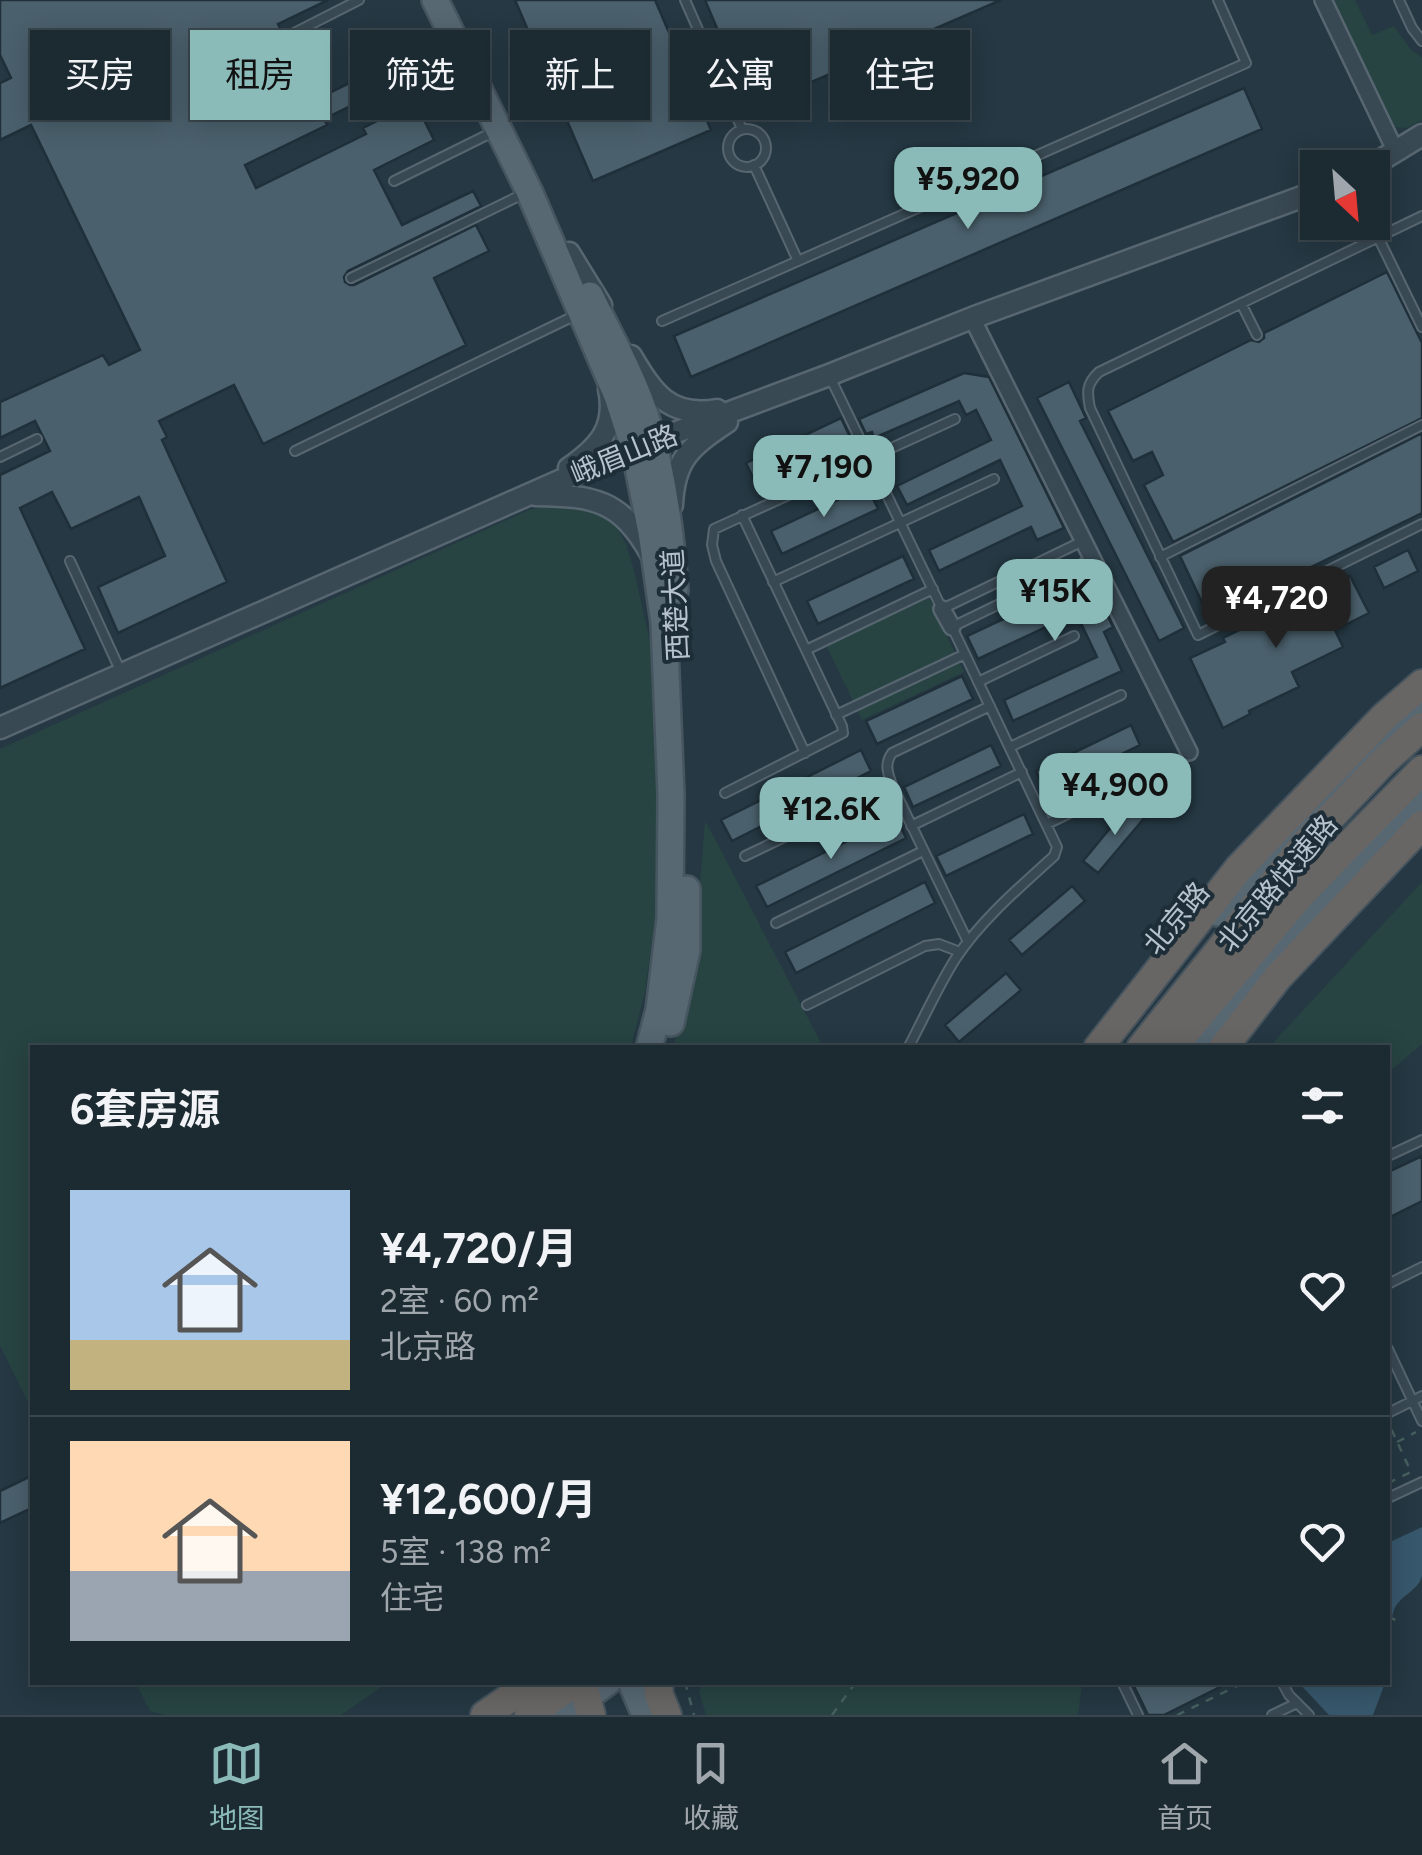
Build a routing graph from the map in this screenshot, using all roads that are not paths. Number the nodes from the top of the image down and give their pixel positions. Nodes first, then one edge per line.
1 (359, 0) edge
2 (435, 0) edge
3 (684, 0) edge
4 (1218, 0) edge
5 (1322, 0) edge
6 (1399, 0) edge
7 (300, 30) edge
8 (1422, 41) edge
9 (499, 129) junction
10 (742, 129) junction
11 (1421, 137) edge
12 (1396, 152) junction
13 (1390, 155) edge
14 (754, 164) junction
15 (394, 181) dead end
16 (529, 191) junction
17 (1300, 199) edge
18 (1422, 216) edge
19 (1390, 231) edge
20 (1372, 240) edge
21 (1379, 240) edge
22 (569, 253) junction
23 (798, 262) junction
24 (351, 278) dead end
25 (1241, 303) junction
26 (580, 314) junction
27 (972, 318) junction
28 (662, 321) dead end
29 (1422, 327) edge
30 (1257, 336) dead end
31 (604, 368) junction
32 (829, 375) junction
33 (753, 403) junction
34 (956, 419) dead end
35 (1422, 425) edge
36 (37, 439) dead end
37 (643, 444) junction
38 (295, 451) dead end
39 (0, 457) edge
40 (870, 458) junction
41 (994, 479) dead end
42 (528, 495) junction
43 (742, 515) junction
44 (901, 522) junction
45 (1422, 524) edge
46 (672, 537) junction
47 (1083, 541) junction
48 (1160, 557) junction
49 (1092, 559) junction
50 (70, 562) dead end
51 (656, 562) junction
52 (774, 582) junction
53 (933, 589) junction
54 (942, 608) junction
55 (952, 627) junction
56 (1074, 636) dead end
57 (806, 650) junction
58 (965, 654) junction
59 (122, 674) junction
60 (978, 682) junction
61 (1422, 684) edge
62 (1121, 695) dead end
63 (990, 706) junction
64 (1422, 707) edge
65 (836, 715) junction
66 (1422, 727) edge
67 (0, 728) edge
68 (1010, 747) junction
69 (1188, 752) dead end
70 (805, 753) junction
71 (1422, 770) edge
72 (1022, 772) junction
73 (1152, 773) dead end
74 (892, 785) junction
75 (725, 793) dead end
76 (1422, 796) edge
77 (1047, 824) junction
78 (1422, 824) edge
79 (911, 826) junction
80 (923, 851) junction
81 (745, 856) dead end
82 (776, 924) dead end
83 (968, 942) junction
84 (960, 952) junction
85 (807, 1006) dead end
86 (649, 1045) edge
87 (665, 1045) edge
88 (910, 1045) edge
89 (1100, 1045) edge
90 (1113, 1045) edge
91 (1143, 1045) edge
92 (1175, 1045) edge
93 (1198, 1045) edge
94 (1225, 1045) edge
95 (1422, 1140) edge
96 (1390, 1155) edge
97 (1422, 1267) edge
98 (1390, 1283) edge
99 (1390, 1354) edge
100 (1422, 1396) edge
101 (1412, 1400) junction
102 (1390, 1412) edge
103 (1422, 1421) edge
104 (1422, 1482) edge
105 (1390, 1497) edge
106 (512, 1685) edge
107 (528, 1685) edge
108 (632, 1685) edge
109 (658, 1685) edge
110 (1123, 1685) edge
111 (1284, 1685) edge
112 (584, 1696) edge
113 (1297, 1703) junction
114 (469, 1715) edge
115 (484, 1715) edge
116 (529, 1715) edge
117 (645, 1715) edge
118 (667, 1715) edge
119 (1138, 1715) edge
120 (1272, 1715) edge
121 (1309, 1715) edge

1 - 7 lane
2 - 9 main road, 西楚大道
3 - 10 lane
4 - 23 lane
5 - 12 street
6 - 8 lane
9 - 15 lane
9 - 16 main road, 西楚大道
10 - 14 lane
10 - 14 lane
11 - 12 street
12 - 13 street
14 - 23 lane
16 - 22 main road, 西楚大道
16 - 24 lane
16 - 26 main road, 西楚大道
17 - 27 street, 峨眉山路
18 - 19 lane
20 - 25 lane
21 - 29 lane
22 - 33 street
22 - 37 main road, 西楚大道
23 - 28 lane
25 - 30 lane
25 - 48 lane
26 - 31 main road, 西楚大道
26 - 38 lane
27 - 32 street, 峨眉山路
27 - 47 street
31 - 37 main road, 西楚大道
31 - 42 street
32 - 33 street, 峨眉山路
32 - 40 lane
33 - 37 street, 峨眉山路
33 - 46 street
34 - 40 lane
35 - 48 lane
36 - 39 lane
37 - 42 street, 峨眉山路
37 - 46 main road, 西楚大道
37 - 51 main road, 西楚大道
40 - 43 lane
40 - 44 lane
41 - 44 lane
42 - 51 street
42 - 59 street, 峨眉山路
43 - 52 lane
43 - 70 lane
44 - 52 lane
44 - 53 lane
45 - 48 lane
46 - 87 main road, 西楚大道
47 - 49 street
47 - 54 lane
49 - 55 lane
49 - 69 street
50 - 59 lane
51 - 86 main road, 西楚大道
52 - 57 lane
53 - 54 lane
53 - 57 lane
54 - 55 street
55 - 58 lane
56 - 60 lane
57 - 65 lane
58 - 60 lane
58 - 65 lane
59 - 67 street, 峨眉山路
60 - 63 lane
61 - 89 highway
62 - 68 lane
63 - 68 lane
63 - 74 lane
64 - 90 main road, 北京路
65 - 70 lane
66 - 91 highway, 北京路快速路
68 - 72 lane
70 - 75 lane
71 - 92 highway, 北京路快速路
72 - 77 lane
72 - 79 lane
73 - 77 lane
74 - 79 lane
74 - 81 lane
76 - 93 main road
77 - 83 lane
78 - 94 highway
79 - 80 lane
80 - 82 lane
80 - 83 lane
83 - 84 lane
84 - 85 lane
84 - 88 lane
95 - 96 lane
97 - 98 lane
99 - 101 lane
100 - 101 lane
101 - 102 lane
101 - 103 lane
104 - 105 lane
106 - 114 main road
107 - 115 highway
108 - 117 main road
109 - 118 highway
110 - 119 lane
111 - 113 lane
112 - 116 highway
113 - 120 lane
113 - 121 lane

